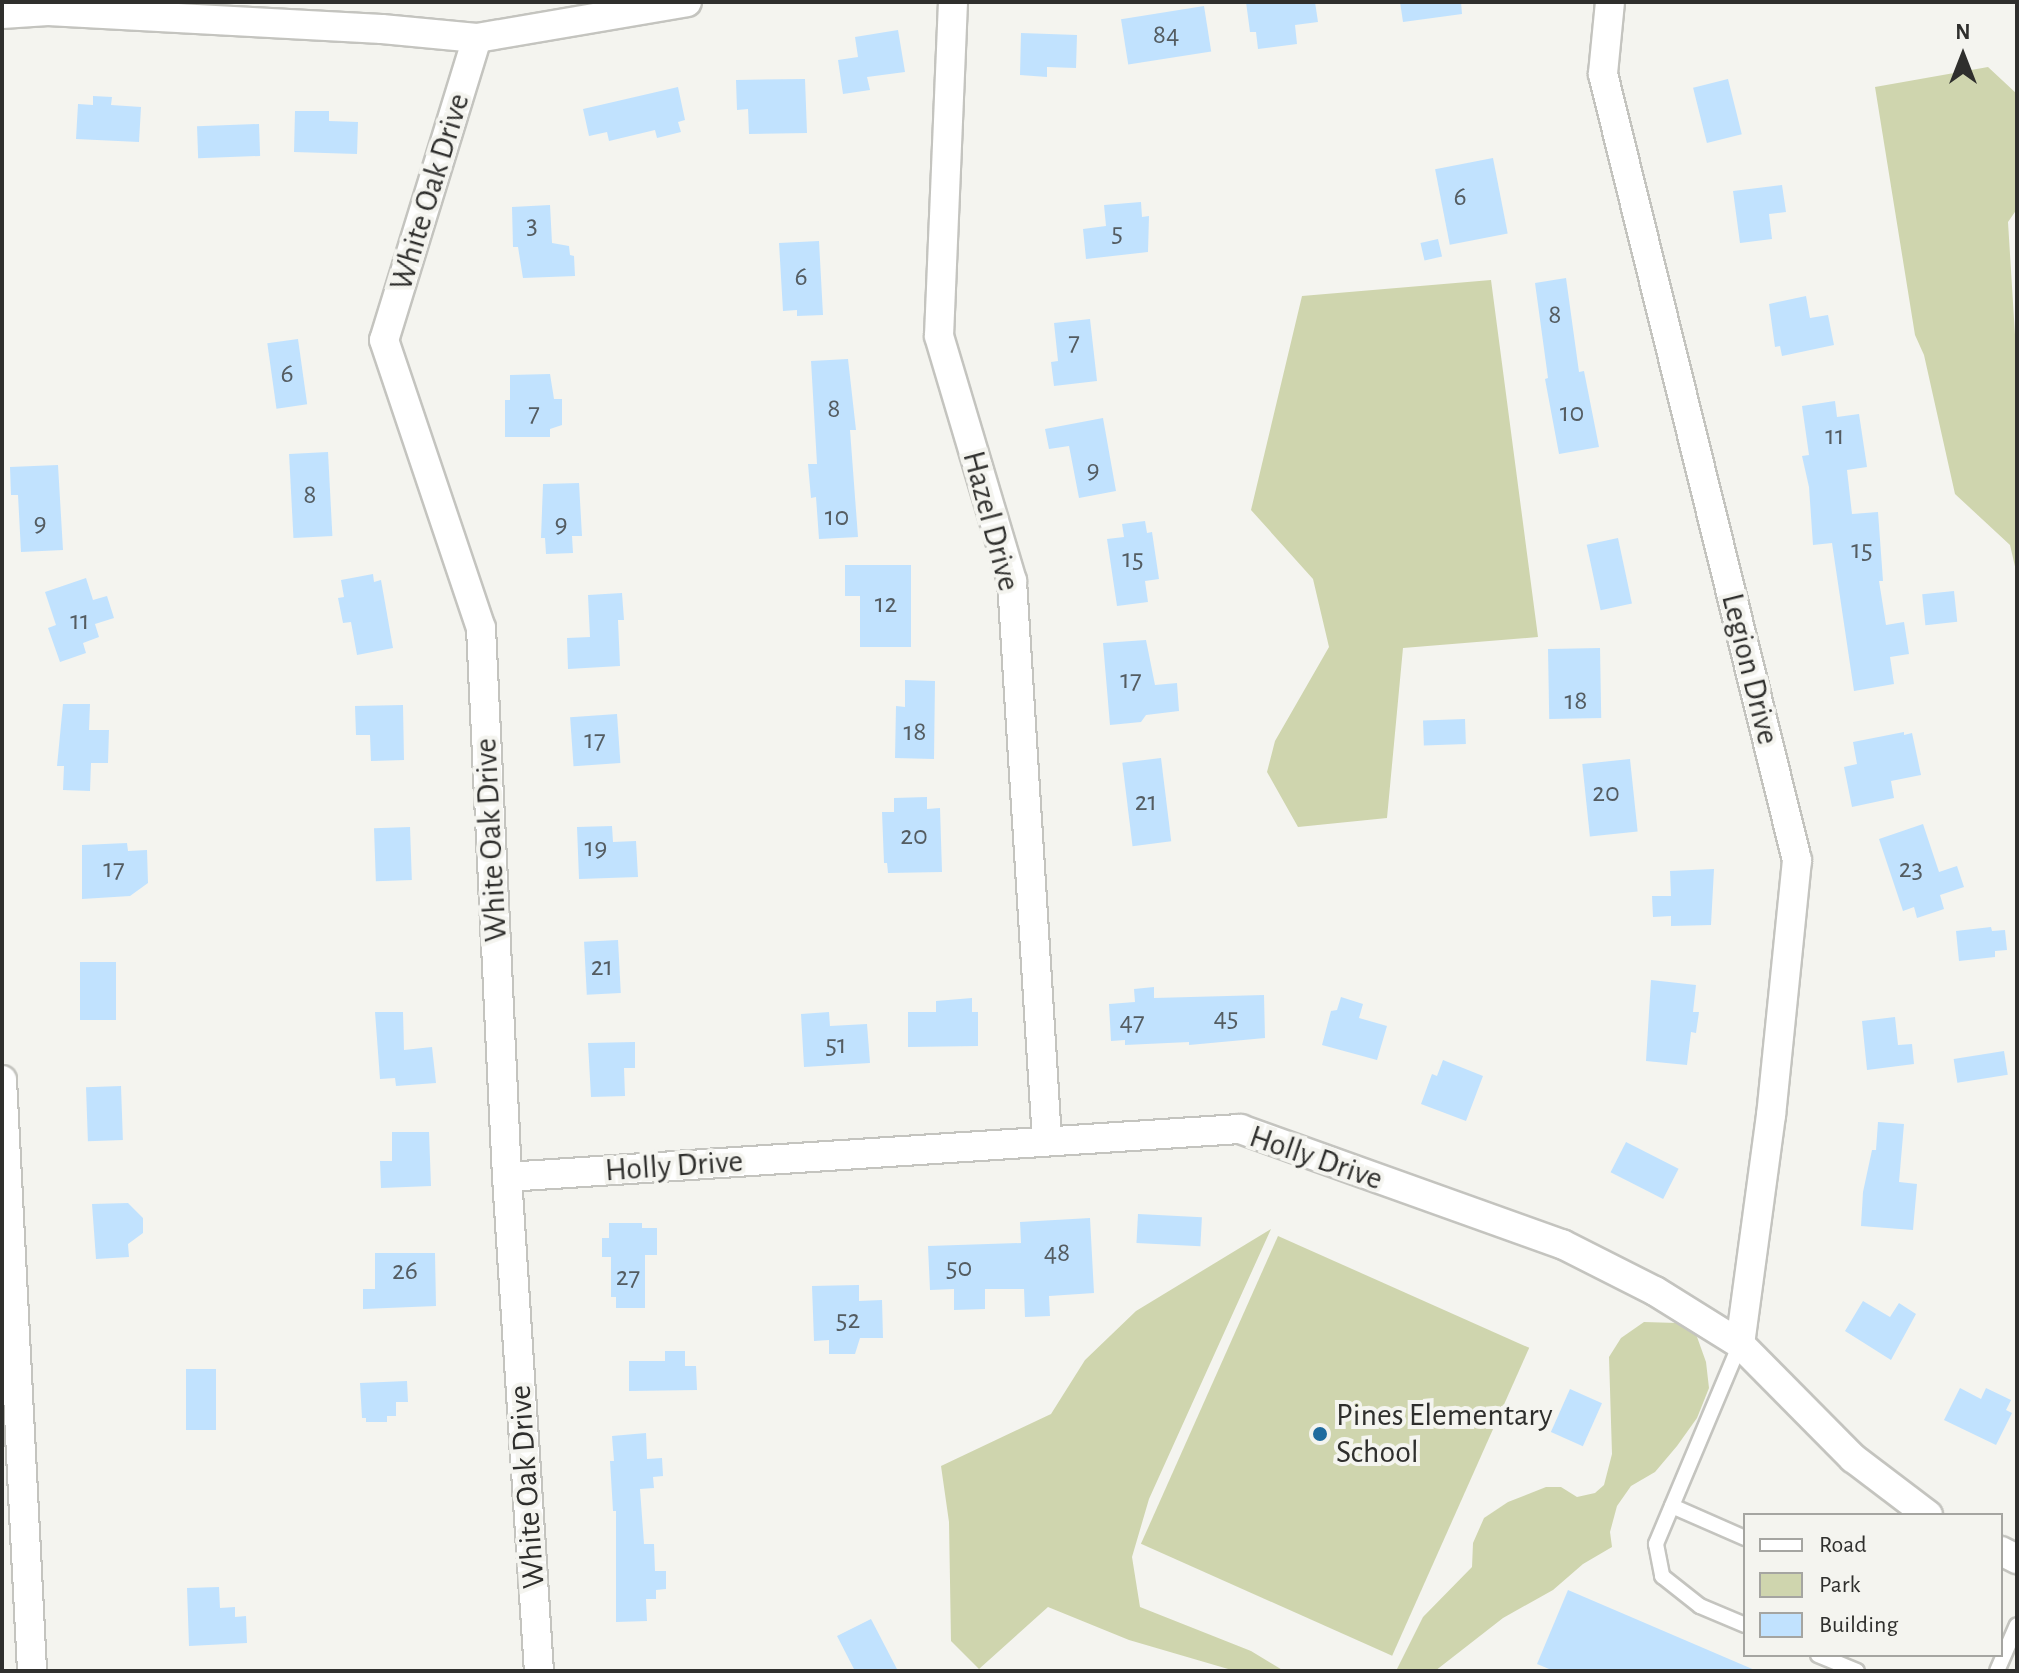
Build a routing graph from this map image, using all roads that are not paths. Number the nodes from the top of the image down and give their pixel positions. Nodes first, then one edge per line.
1 (687, 2) edge
2 (953, 2) edge
3 (1610, 2) edge
4 (2, 14) edge
5 (477, 38) junction
6 (2, 1080) edge
7 (1047, 1140) junction
8 (507, 1177) junction
9 (1740, 1344) junction
10 (1672, 1506) junction
11 (1925, 1513) edge
12 (1743, 1537) edge
13 (1743, 1624) edge
14 (2017, 1625) edge
15 (2003, 1650) edge
16 (1823, 1657) edge
17 (32, 1671) edge
18 (539, 1671) edge
19 (1857, 1671) edge

1 - 5 street
2 - 7 street, Hazel Drive
3 - 9 street, Legion Drive
4 - 5 street
5 - 8 street, White Oak Drive
6 - 17 street
7 - 8 street, Holly Drive
7 - 9 street, Holly Drive
8 - 18 street, White Oak Drive
9 - 10 lane
9 - 11 street, Holly Drive
10 - 12 lane
10 - 13 lane
14 - 15 lane
16 - 19 lane

